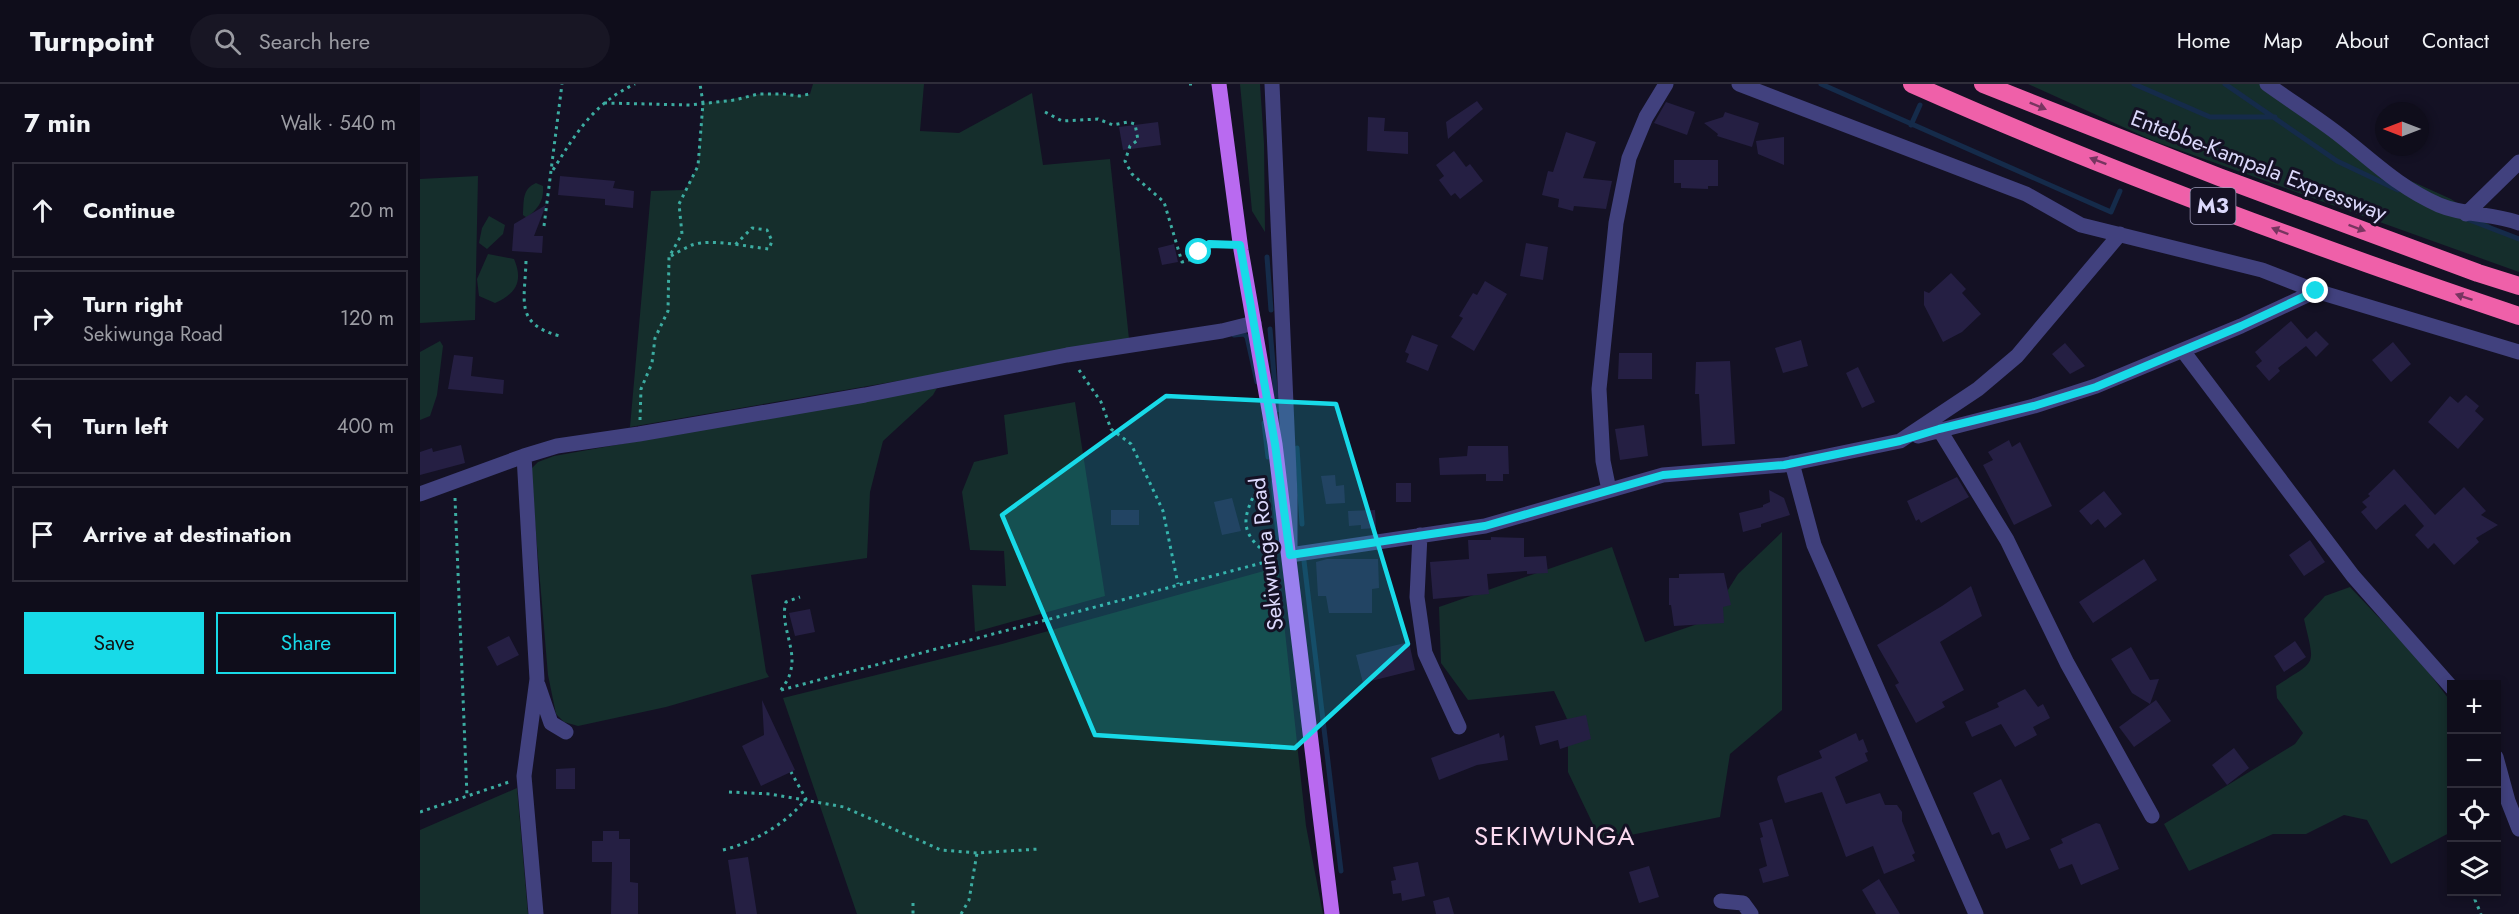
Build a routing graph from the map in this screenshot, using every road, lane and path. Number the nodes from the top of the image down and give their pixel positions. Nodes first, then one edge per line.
1 (562, 84) edge
2 (635, 84) edge
3 (700, 84) edge
4 (1189, 84) edge
5 (1194, 84) edge
6 (1219, 84) edge
7 (1272, 84) edge
8 (1666, 84) edge
9 (1739, 84) edge
10 (1912, 84) edge
11 (1983, 84) edge
12 (2267, 84) edge
13 (810, 94) dead end
14 (604, 102) junction
15 (703, 103) junction
16 (1045, 112) dead end
17 (2519, 162) edge
18 (551, 172) junction
19 (2466, 214) junction
20 (2519, 223) edge
21 (544, 226) dead end
22 (2120, 234) junction
23 (735, 245) junction
24 (1240, 245) junction
25 (669, 257) junction
26 (526, 261) dead end
27 (2519, 286) edge
28 (2316, 291) junction
29 (2519, 316) edge
30 (1254, 323) junction
31 (560, 336) dead end
32 (2183, 351) junction
33 (2519, 352) edge
34 (1067, 355) junction
35 (1939, 429) junction
36 (639, 434) junction
37 (1900, 441) junction
38 (524, 456) junction
39 (1792, 464) junction
40 (1266, 473) dead end
41 (454, 481) junction
42 (1609, 490) junction
43 (420, 494) edge
44 (1420, 535) junction
45 (1290, 555) junction
46 (1178, 584) junction
47 (800, 597) dead end
48 (537, 679) junction
49 (2447, 683) edge
50 (1459, 728) dead end
51 (566, 732) dead end
52 (791, 772) dead end
53 (2501, 775) edge
54 (524, 776) junction
55 (729, 792) dead end
56 (467, 796) junction
57 (806, 799) junction
58 (420, 812) edge
59 (2152, 816) dead end
60 (2519, 829) edge
61 (1039, 849) dead end
62 (723, 850) dead end
63 (977, 853) junction
64 (2475, 896) edge
65 (1722, 901) dead end
66 (913, 903) dead end
67 (536, 914) edge
68 (913, 914) edge
69 (961, 914) edge
70 (1332, 914) edge
71 (1751, 914) edge
72 (1976, 914) edge
73 (2481, 914) edge

1 - 18 path
2 - 14 path
3 - 15 path
4 - 5 path
6 - 24 main road, Sekiwunga Road
7 - 45 street
8 - 42 street
9 - 22 street
29 -> 10 highway, M3
11 -> 27 highway, Entebbe-Kampala Expressway / M3
12 - 19 street
13 - 15 path
14 - 15 path
14 - 18 path
15 - 25 path
16 - 24 path
17 - 19 street
18 - 21 path
19 - 20 street
22 - 28 street
22 - 37 street
23 - 23 path
23 - 25 path
24 - 30 main road, Sekiwunga Road
25 - 36 path
26 - 31 path
28 - 32 street
28 - 33 street
30 - 34 street
30 - 45 main road, Sekiwunga Road
32 - 35 street
32 - 49 street
34 - 36 street
34 - 46 path
35 - 37 street
35 - 59 street
36 - 38 street
37 - 39 street
38 - 41 street
38 - 48 street
39 - 42 street
39 - 72 street
40 - 46 path
41 - 43 street
41 - 56 path
42 - 44 street
44 - 45 street
44 - 50 street
45 - 70 main road, Sekiwunga Road
46 - 47 path
48 - 51 street
48 - 54 street
52 - 57 path
53 - 60 street
54 - 56 path
54 - 67 street
55 - 57 path
56 - 58 path
57 - 62 path
57 - 63 path
61 - 63 path
63 - 69 path
64 - 73 path
65 - 71 street
66 - 68 path

